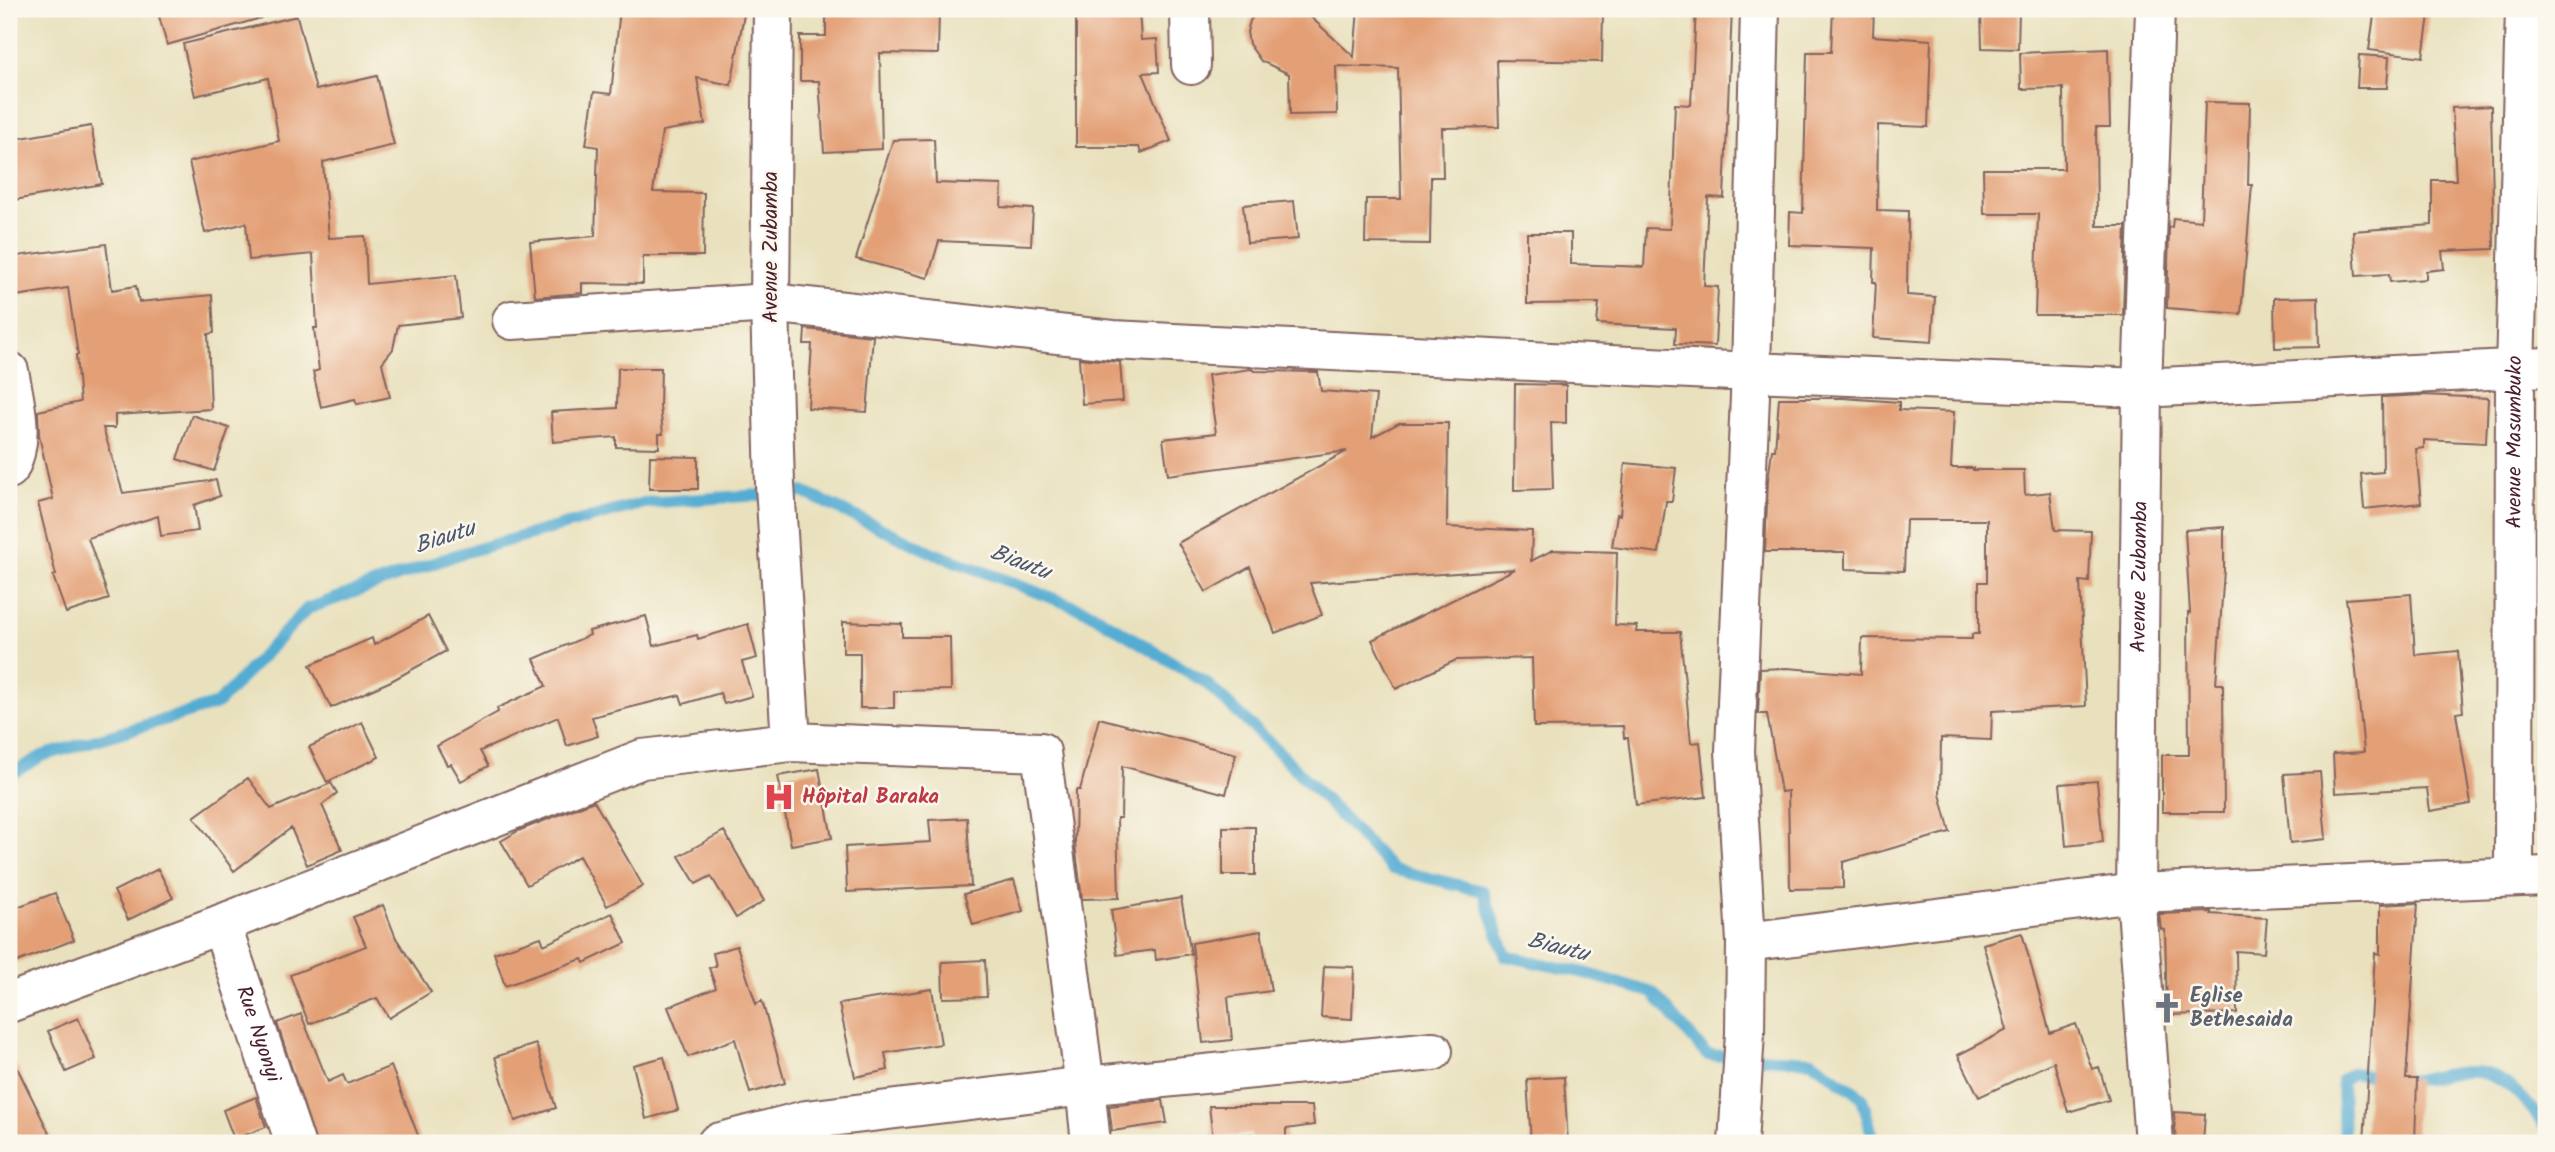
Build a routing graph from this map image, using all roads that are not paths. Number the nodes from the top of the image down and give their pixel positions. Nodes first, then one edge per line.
1 (774, 9) edge
2 (1190, 9) edge
3 (1760, 9) edge
4 (2155, 9) edge
5 (2525, 9) edge
6 (1191, 65) dead end
7 (770, 303) junction
8 (512, 320) dead end
9 (2531, 369) edge
10 (9, 371) edge
11 (1751, 372) junction
12 (2142, 388) junction
13 (9, 469) edge
14 (791, 742) junction
15 (2530, 876) edge
16 (2136, 893) junction
17 (221, 924) junction
18 (1746, 942) junction
19 (9, 1003) edge
20 (1433, 1051) dead end
21 (1085, 1086) junction
22 (295, 1143) edge
23 (718, 1143) edge
24 (1091, 1143) edge
25 (1738, 1143) edge
26 (2154, 1143) edge

1 - 7 street, Avenue Zubamba
2 - 6 street
3 - 11 street
4 - 12 street, Avenue Zubamba
5 - 9 street, Avenue Masumbuko
7 - 8 street
7 - 11 street
7 - 14 street, Avenue Zubamba
9 - 12 street
9 - 15 street, Avenue Masumbuko
10 - 13 street
11 - 12 street
11 - 18 street
12 - 16 street, Avenue Zubamba
14 - 17 street
14 - 21 street
15 - 16 street
16 - 18 street
16 - 26 street, Avenue Zubamba
17 - 19 street
17 - 22 street, Rue Nyonyi
18 - 25 street
20 - 21 street
21 - 23 street
21 - 24 street

